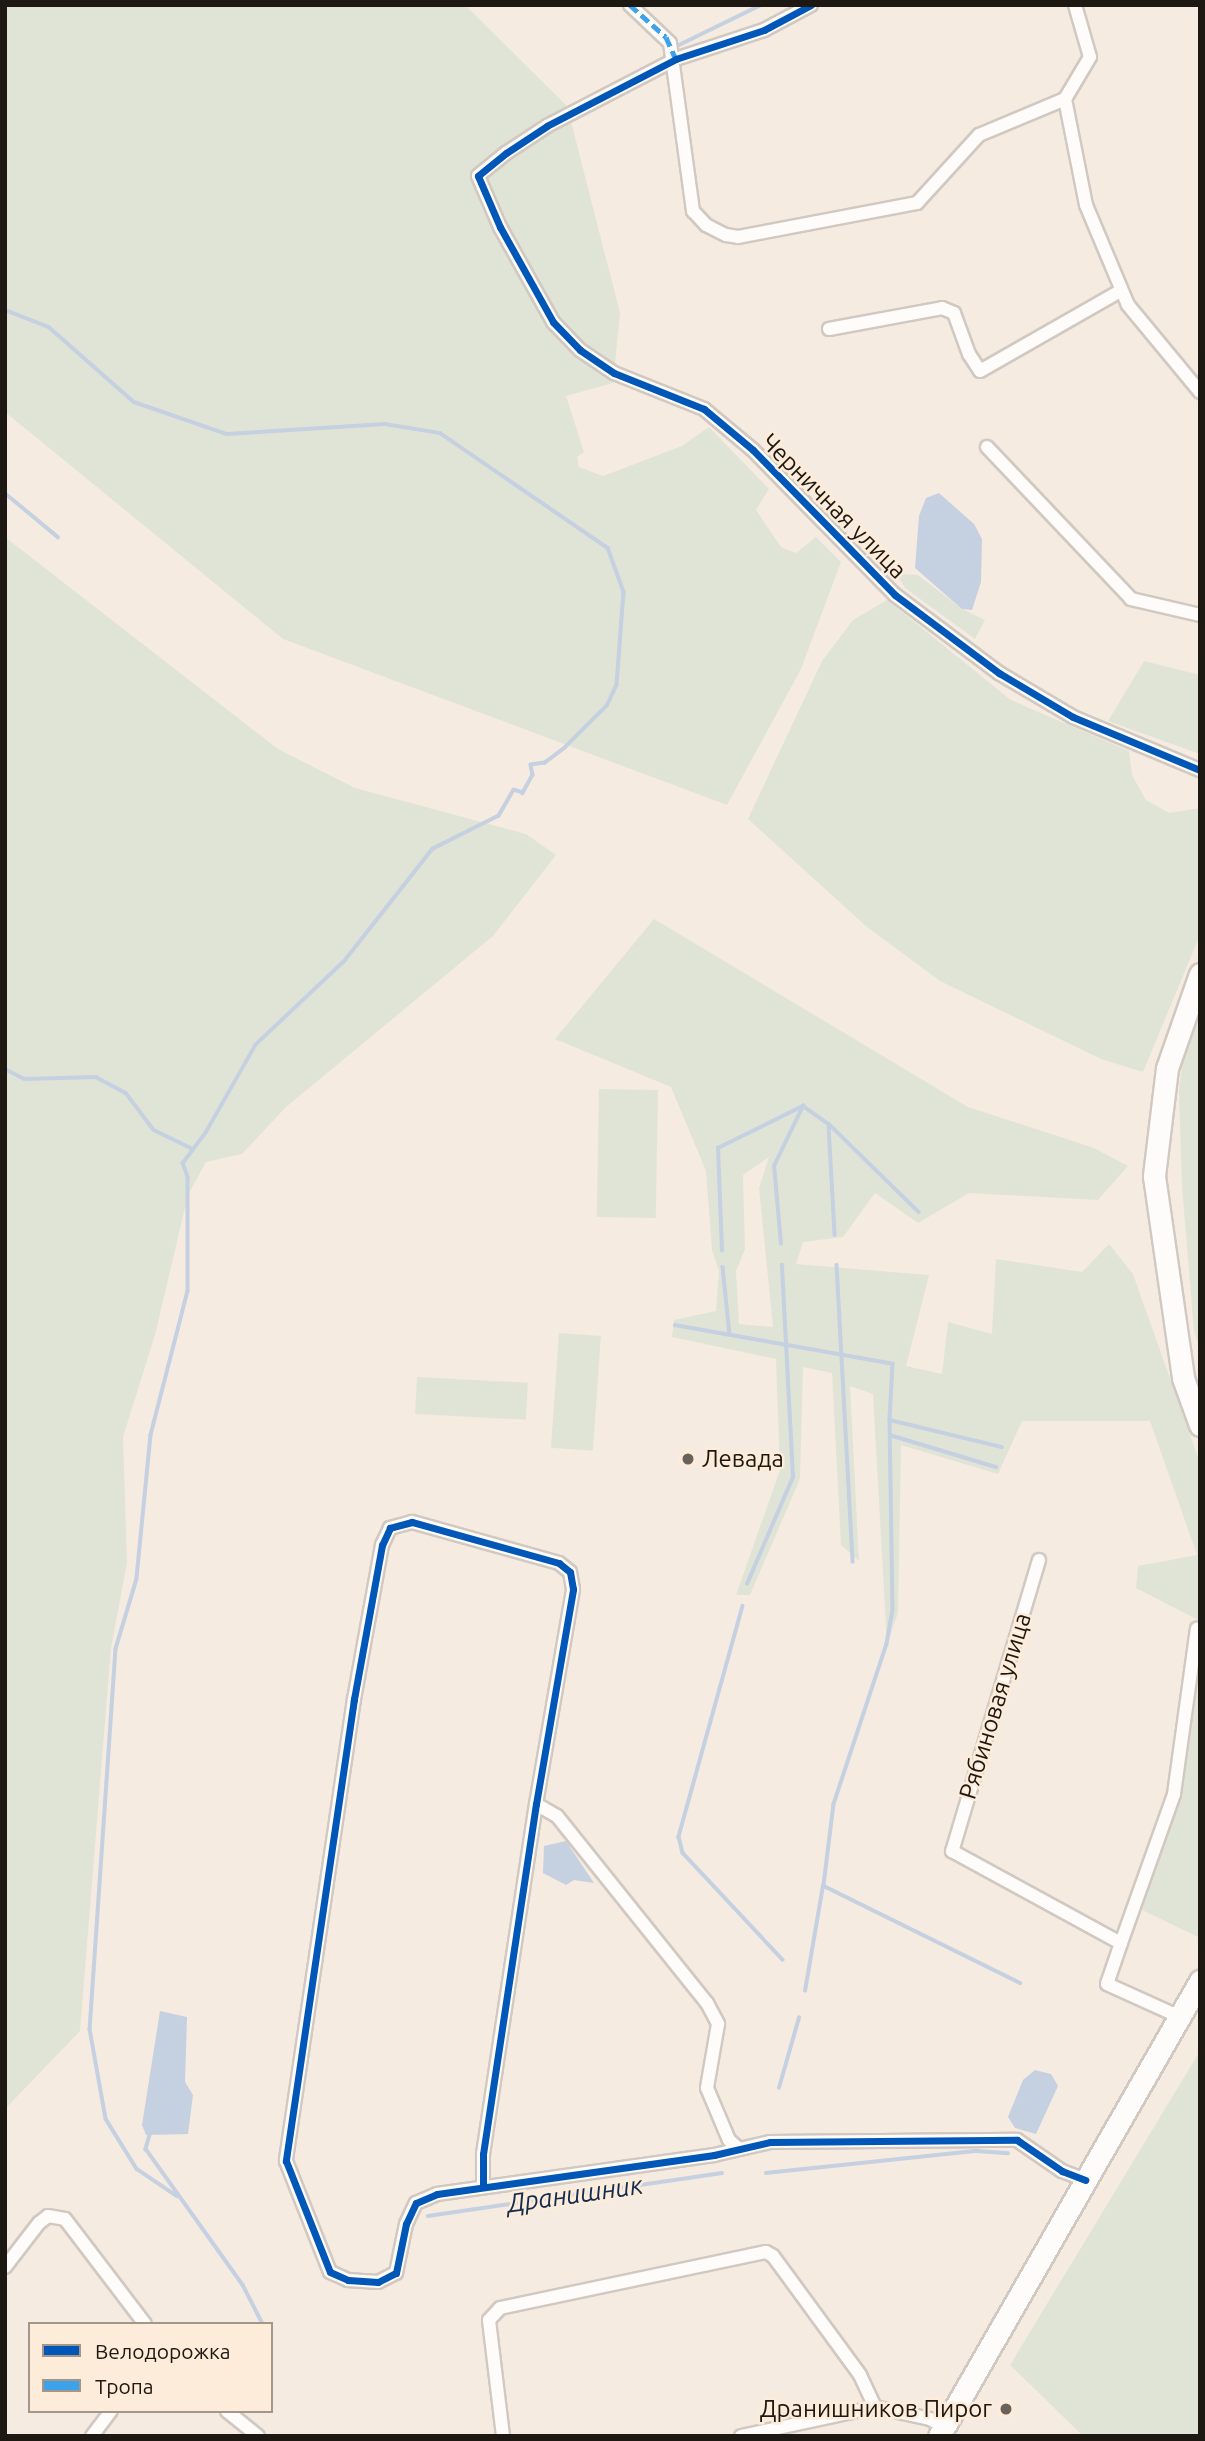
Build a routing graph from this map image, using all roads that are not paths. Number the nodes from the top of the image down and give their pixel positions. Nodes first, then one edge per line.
1 (630, 5) edge
2 (811, 5) edge
3 (1075, 5) edge
4 (676, 59) junction
5 (1065, 99) junction
6 (1120, 290) junction
7 (829, 329) dead end
8 (1200, 392) edge
9 (987, 447) dead end
10 (1200, 615) edge
11 (1200, 770) edge
12 (1200, 974) edge
13 (1200, 1425) edge
14 (1039, 1560) dead end
15 (1197, 1629) dead end
16 (536, 1804) junction
17 (1121, 1943) junction
18 (1200, 1981) edge
19 (1180, 2017) junction
20 (738, 2148) junction
21 (1085, 2180) junction
22 (483, 2186) junction
23 (5, 2267) edge
24 (143, 2322) edge
25 (875, 2407) junction
26 (109, 2413) edge
27 (229, 2413) edge
28 (942, 2431) edge
29 (92, 2436) edge
30 (258, 2436) edge
31 (503, 2436) edge
32 (741, 2436) edge

1 - 4 street
2 - 4 street
3 - 5 street
4 - 5 street
4 - 11 street, Черничная улица
5 - 6 street
6 - 7 street
6 - 8 street
9 - 10 street
12 - 13 main road
14 - 17 street, Рябиновая улица
15 - 17 street
16 - 20 street
16 - 22 street
16 - 22 street
17 - 19 street
18 - 19 main road
19 - 21 main road
20 - 21 street
20 - 22 street
21 - 28 main road
23 - 24 street
25 - 28 street
25 - 31 street
25 - 32 street
26 - 29 street
27 - 30 street

